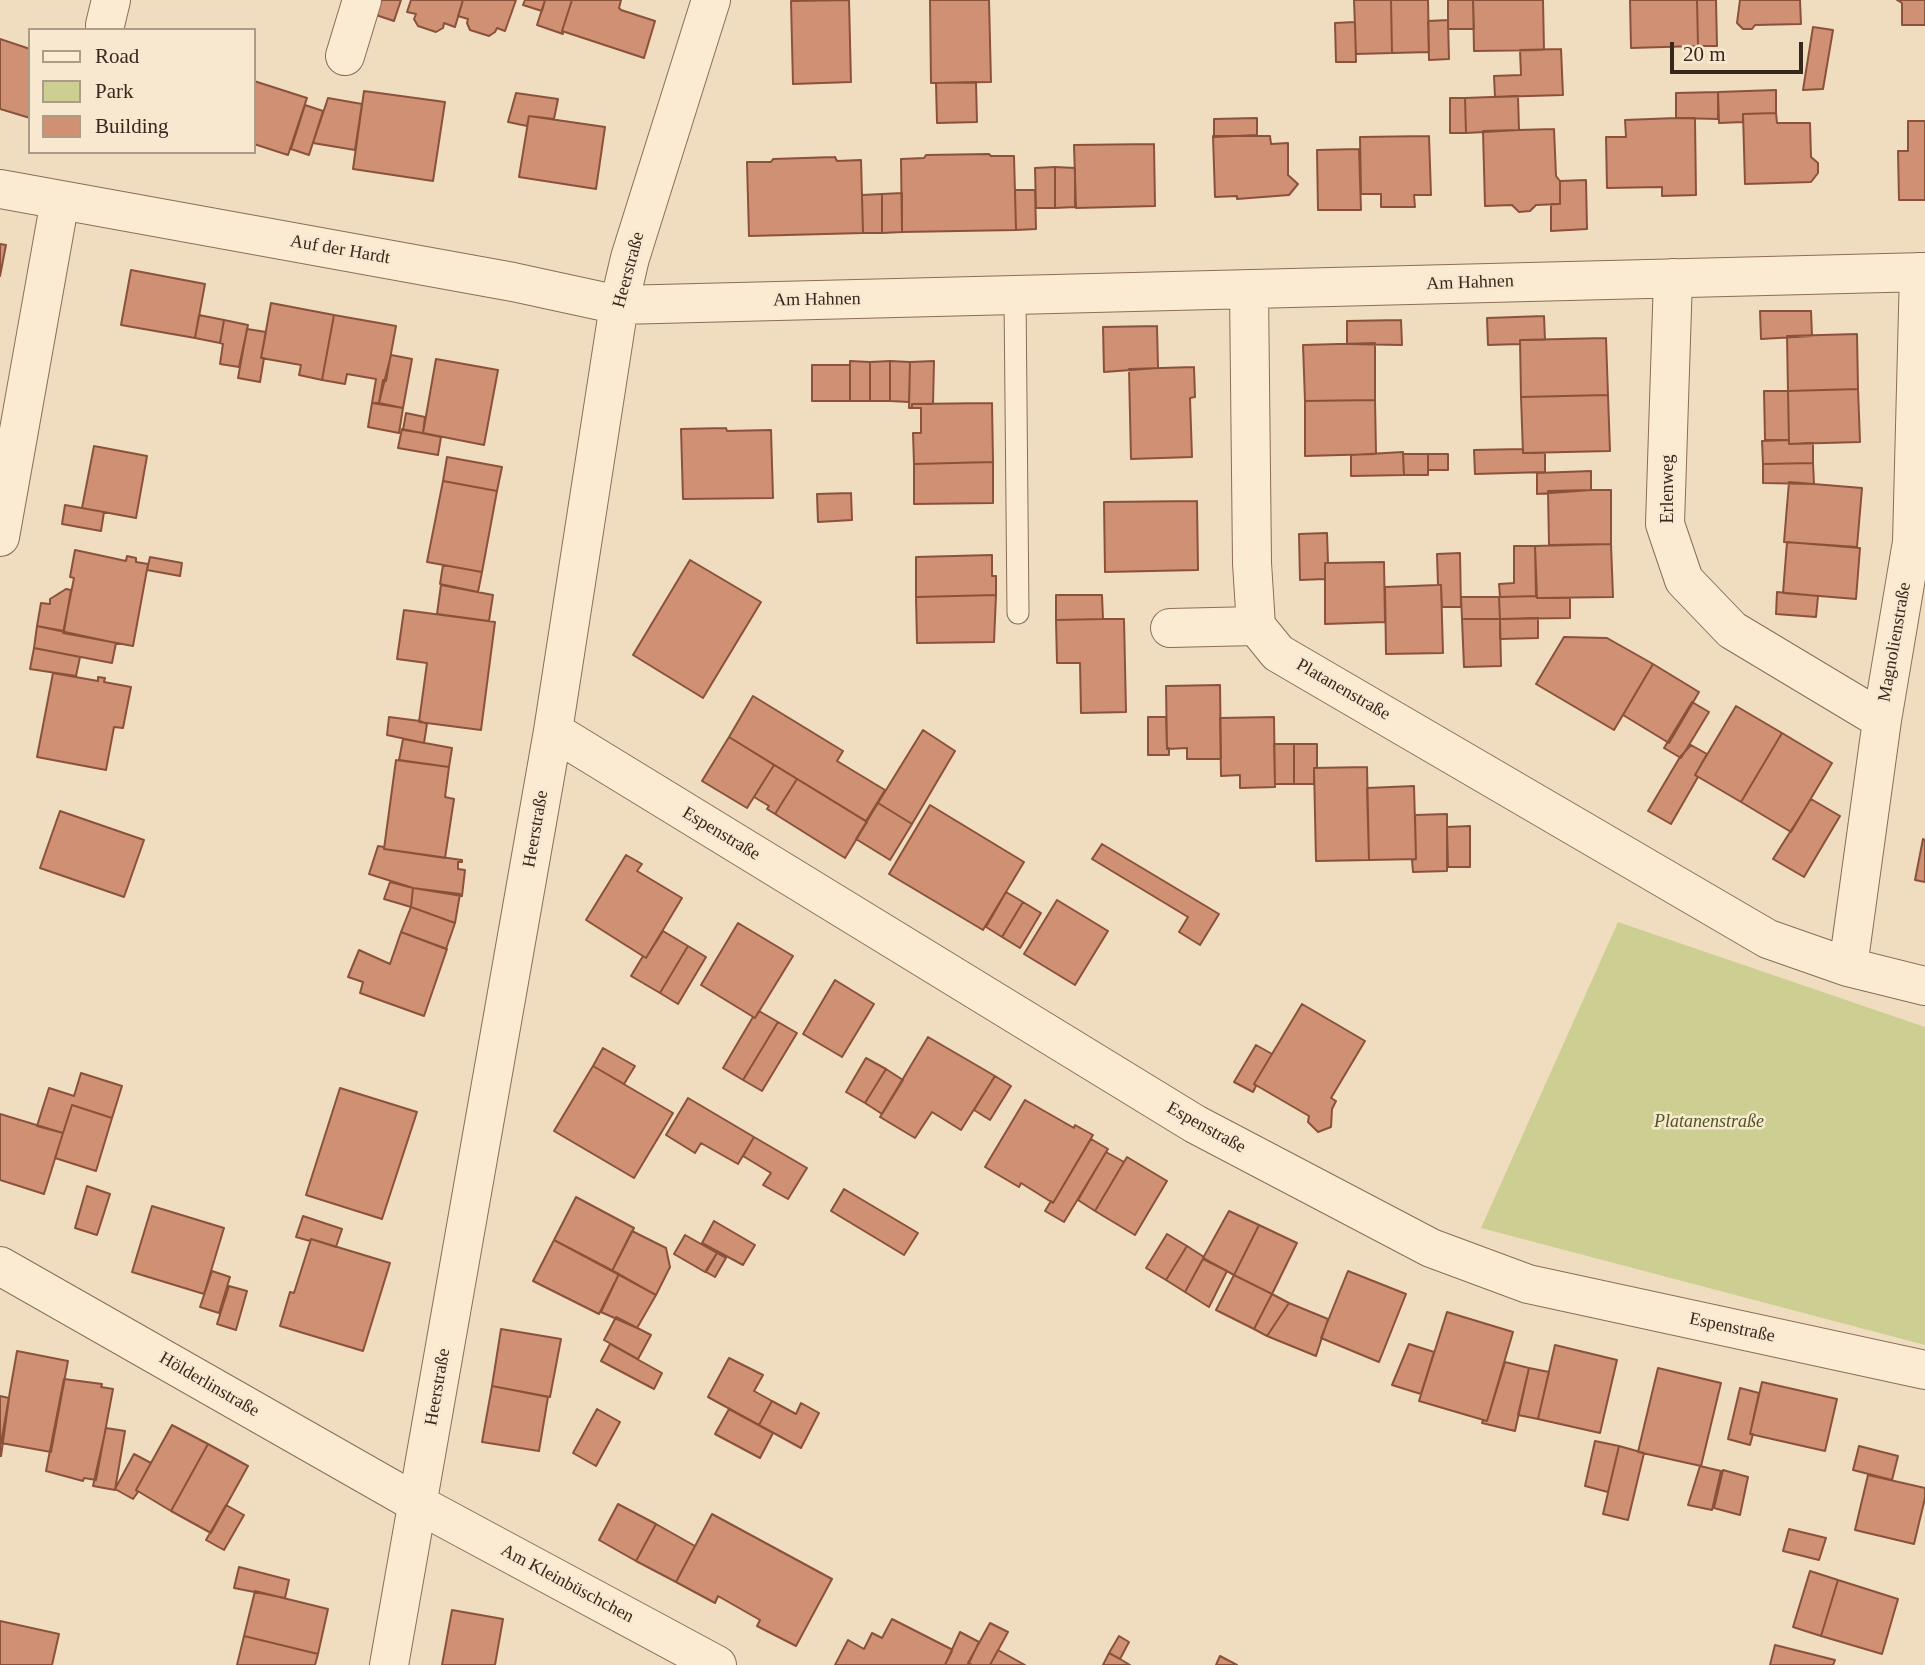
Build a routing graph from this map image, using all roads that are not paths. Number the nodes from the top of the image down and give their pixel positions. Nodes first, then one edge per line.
1 (362, 0) edge
2 (711, 0) edge
3 (345, 56) dead end
4 (0, 189) edge
5 (60, 200) junction
6 (1922, 272) edge
7 (1673, 278) junction
8 (1249, 290) junction
9 (1015, 296) junction
10 (619, 305) junction
11 (1, 530) edge
12 (1018, 613) dead end
13 (1256, 626) junction
14 (1170, 628) dead end
15 (1882, 720) junction
16 (553, 731) junction
17 (1847, 968) junction
18 (1925, 986) edge
19 (0, 1266) edge
20 (1925, 1370) edge
21 (418, 1504) junction
22 (389, 1665) edge
23 (717, 1665) edge

1 - 3 street
2 - 10 street, Heerstraße
4 - 5 street, Auf der Hardt
5 - 10 street, Auf der Hardt
5 - 11 street
6 - 7 street, Am Hahnen
6 - 15 street, Magnolienstraße
7 - 8 street, Am Hahnen
7 - 15 street, Erlenweg
8 - 9 street, Am Hahnen
8 - 13 street
9 - 10 street, Am Hahnen
9 - 12 lane
10 - 16 street, Heerstraße
13 - 14 street
13 - 17 street, Platanenstraße
15 - 17 street, Magnolienstraße
16 - 20 street, Espenstraße
16 - 21 street, Heerstraße
17 - 18 street, Platanenstraße
19 - 21 street, Hölderlinstraße
21 - 22 street, Heerstraße
21 - 23 street, Am Kleinbüschchen

